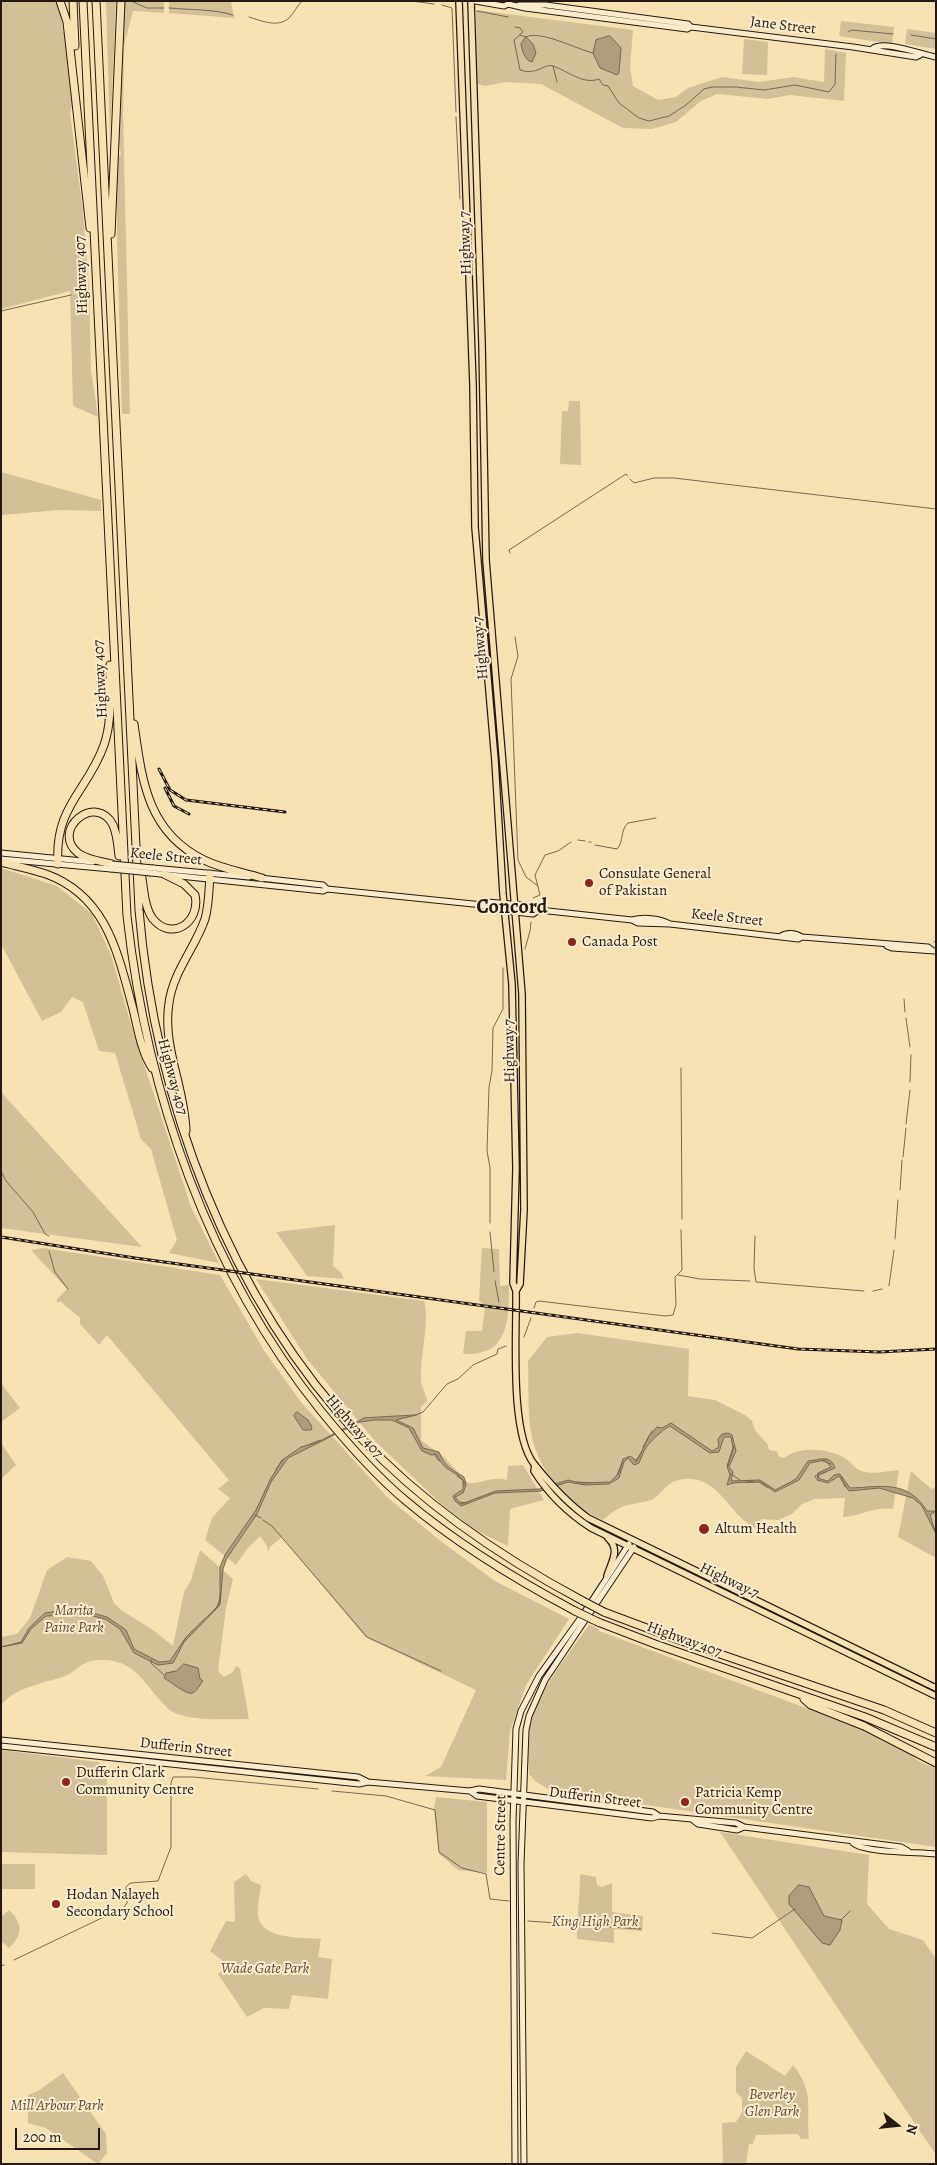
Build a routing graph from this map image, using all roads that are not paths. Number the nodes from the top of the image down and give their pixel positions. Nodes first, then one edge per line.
1 (60, 1) edge
2 (73, 1) edge
3 (82, 1) edge
4 (96, 1) edge
5 (101, 1) edge
6 (120, 1) edge
7 (459, 1) edge
8 (473, 1) edge
9 (507, 3) edge
10 (936, 57) edge
11 (99, 69) junction
12 (77, 107) junction
13 (95, 261) junction
14 (109, 272) junction
15 (112, 614) junction
16 (129, 682) junction
17 (136, 842) junction
18 (1, 852) edge
19 (1, 860) edge
20 (57, 861) junction
21 (111, 867) junction
22 (152, 870) junction
23 (164, 874) junction
24 (210, 877) junction
25 (262, 878) junction
26 (124, 883) junction
27 (327, 889) junction
28 (504, 903) junction
29 (483, 904) junction
30 (515, 904) junction
31 (539, 910) junction
32 (504, 911) junction
33 (516, 912) junction
34 (934, 951) edge
35 (155, 1072) junction
36 (187, 1142) junction
37 (516, 1291) junction
38 (535, 1465) junction
39 (602, 1533) junction
40 (631, 1544) junction
41 (607, 1576) junction
42 (936, 1688) edge
43 (800, 1696) junction
44 (936, 1696) edge
45 (936, 1731) edge
46 (1, 1740) edge
47 (1, 1746) edge
48 (936, 1746) edge
49 (936, 1762) edge
50 (368, 1782) junction
51 (470, 1791) junction
52 (514, 1793) junction
53 (520, 1799) junction
54 (659, 1816) junction
55 (936, 1854) edge
56 (515, 2164) edge
57 (524, 2164) edge

1 - 12 highway
2 - 12 highway
3 - 13 highway, Highway 407
4 - 11 highway, Highway 407
5 - 11 highway
6 - 14 highway
7 - 28 main road, Highway 7
8 - 9 main road, Jane Street
8 - 30 main road, Highway 7
9 - 10 main road, Jane Street
11 - 14 highway, Highway 407
12 - 13 highway
13 - 15 highway, Highway 407
14 - 16 highway, Highway 407
15 - 20 highway
15 - 26 highway, Highway 407
16 - 17 highway, Highway 407
16 - 25 highway
17 - 23 highway
17 - 36 highway, Highway 407
18 - 20 main road, Keele Street
19 - 20 main road, Keele Street
19 - 35 highway
20 - 21 main road, Keele Street
21 - 22 main road, Keele Street, bridge
21 - 26 highway
22 - 23 main road, Keele Street
22 - 24 main road, Keele Street
23 - 24 main road, Keele Street
24 - 25 main road, Keele Street
24 - 27 main road, Keele Street
24 - 36 highway
25 - 27 main road, Keele Street
26 - 35 highway, Highway 407
27 - 29 main road, Keele Street
28 - 29 main road, Keele Street
28 - 30 main road, Keele Street
28 - 32 main road, Highway 7
29 - 32 main road, Keele Street
30 - 31 main road, Keele Street
30 - 33 main road, Highway 7
31 - 33 main road, Keele Street
31 - 34 main road, Keele Street
32 - 33 main road, Keele Street
32 - 37 main road, Highway 7
33 - 37 main road, Highway 7
35 - 43 highway, Highway 407, bridge
36 - 45 highway, Highway 407, bridge
37 - 38 main road, Highway 7
38 - 39 main road, Highway 7
38 - 40 main road, Highway 7
39 - 40 main road, Highway 7
39 - 41 main road
40 - 41 main road, Centre Street
40 - 42 main road, Highway 7
40 - 44 main road, Highway 7
40 - 53 main road, Centre Street
41 - 52 main road, Centre Street
43 - 48 highway, Highway 407
43 - 49 highway
46 - 50 main road, Dufferin Street
47 - 50 main road, Dufferin Street
50 - 51 main road, Dufferin Street
51 - 52 main road, Dufferin Street
51 - 53 main road, Dufferin Street
52 - 53 main road, Dufferin Street
52 - 53 main road, Centre Street
53 - 54 main road, Dufferin Street
53 - 54 main road, Dufferin Street
53 - 56 main road, Centre Street
53 - 57 main road, Centre Street
54 - 55 main road, Dufferin Street

